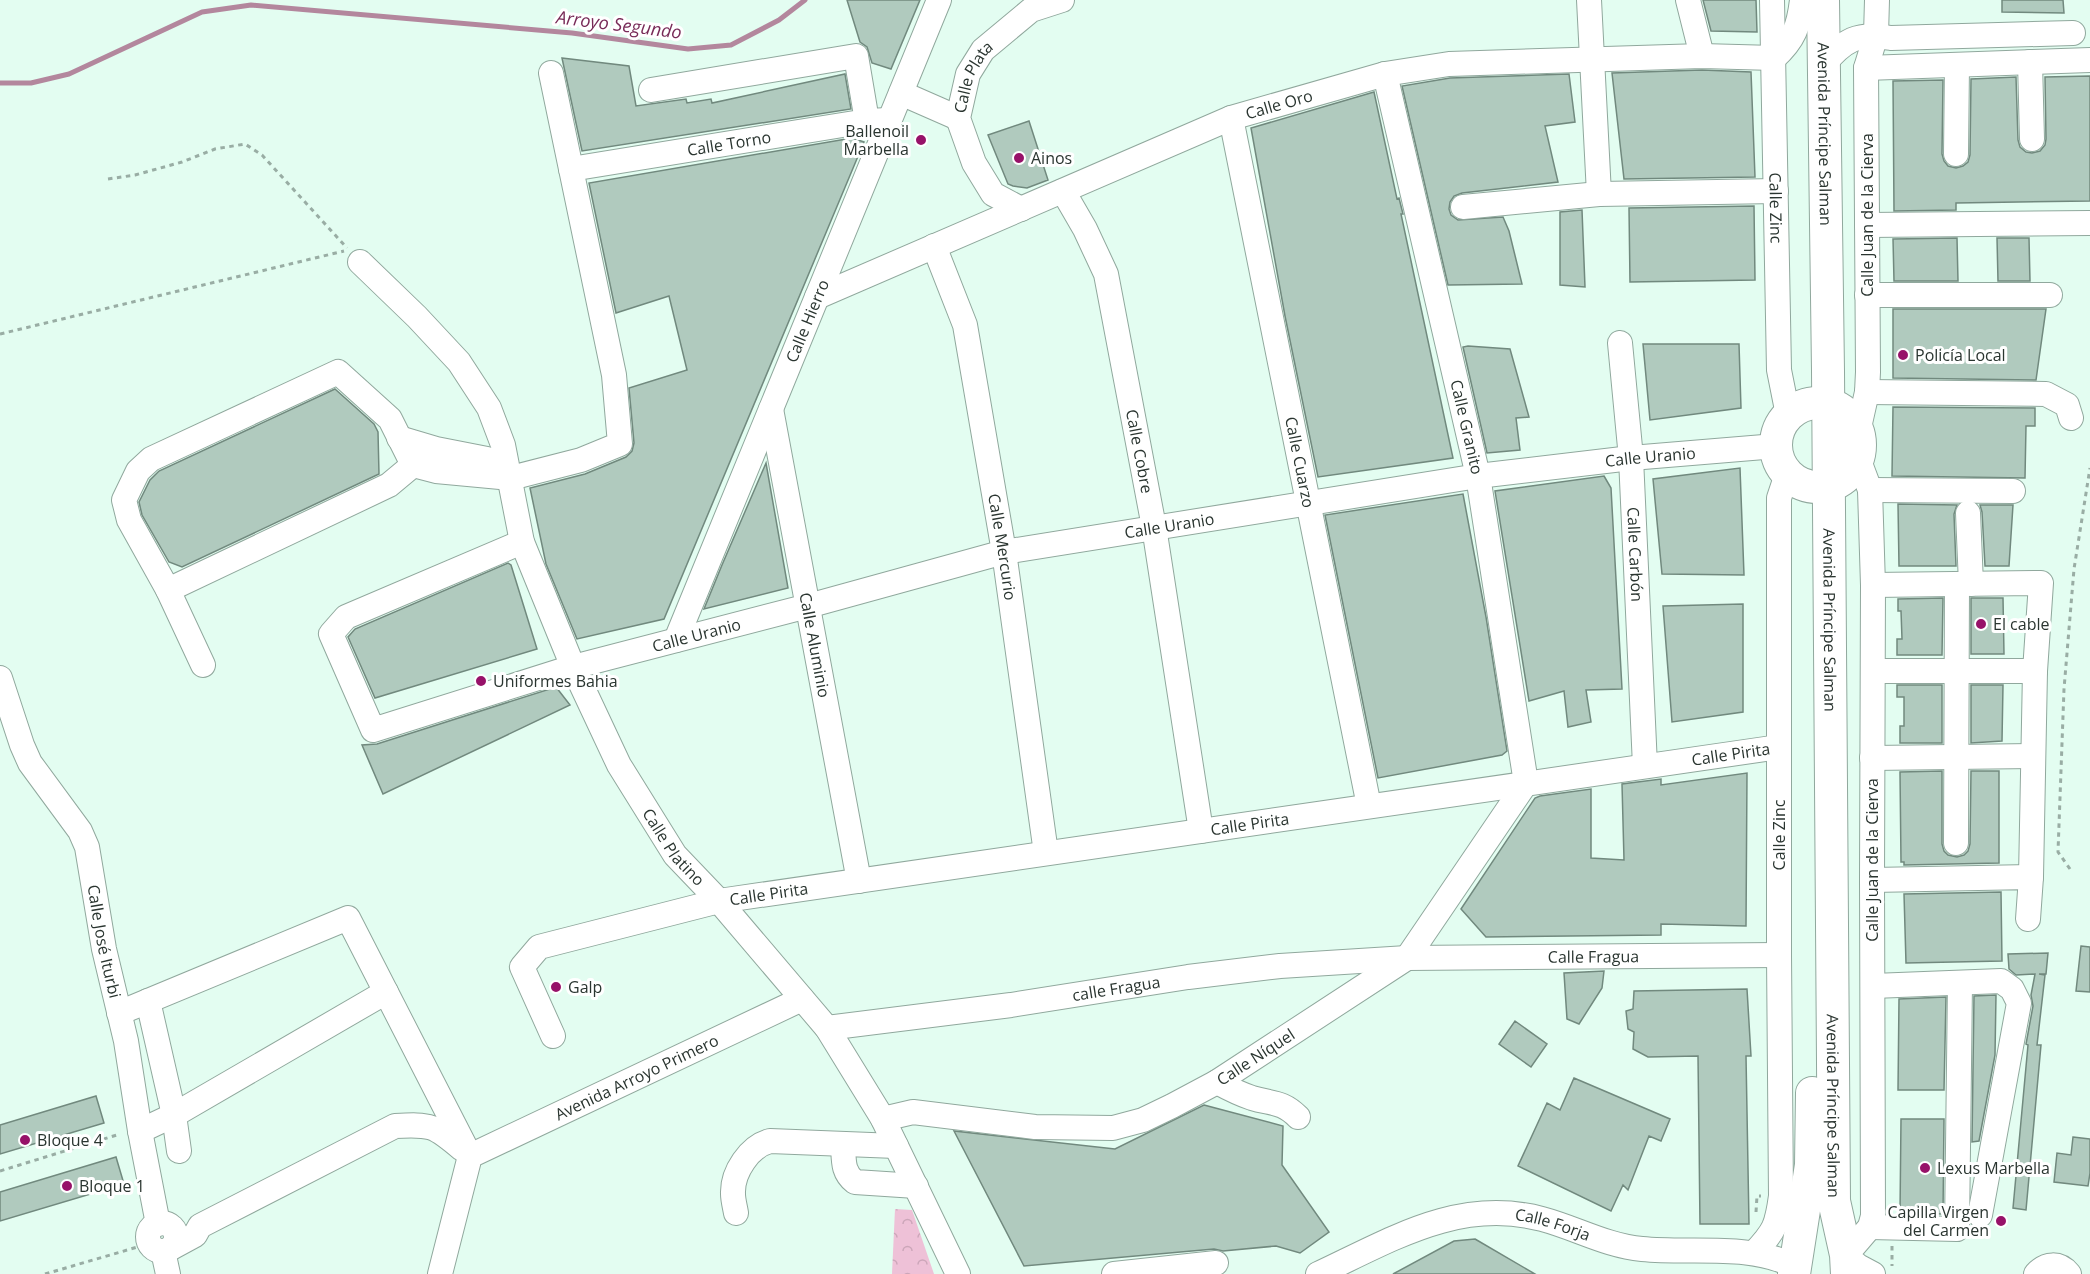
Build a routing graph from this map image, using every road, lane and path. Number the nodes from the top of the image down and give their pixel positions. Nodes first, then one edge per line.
1 (939, 0) edge
2 (1062, 0) edge
3 (1589, 0) edge
4 (1689, 0) edge
5 (1772, 0) edge
6 (1805, 0) edge
7 (1823, 0) edge
8 (1877, 0) edge
9 (2073, 33) dead end
10 (1876, 35) junction
11 (1702, 56) junction
12 (1774, 58) junction
13 (1591, 60) junction
14 (2090, 60) edge
15 (2030, 62) junction
16 (1823, 65) junction
17 (1957, 65) junction
18 (1866, 68) junction
19 (551, 73) dead end
20 (1384, 74) junction
21 (651, 90) dead end
22 (901, 93) junction
23 (958, 118) junction
24 (1231, 118) junction
25 (878, 121) junction
26 (2032, 139) dead end
27 (1956, 154) dead end
28 (571, 170) junction
29 (108, 179) dead end
30 (1064, 190) junction
31 (1776, 191) junction
32 (1599, 194) junction
33 (1462, 207) dead end
34 (1022, 208) junction
35 (2090, 223) edge
36 (1867, 225) junction
37 (934, 246) junction
38 (360, 262) dead end
39 (1867, 295) junction
40 (2050, 295) dead end
41 (817, 297) junction
42 (0, 334) edge
43 (1620, 343) dead end
44 (1867, 392) junction
45 (1808, 407) junction
46 (771, 409) junction
47 (2071, 418) dead end
48 (399, 438) junction
49 (1858, 445) junction
50 (1776, 446) junction
51 (1631, 458) junction
52 (413, 465) junction
53 (2090, 468) edge
54 (1478, 476) junction
55 (511, 478) junction
56 (1808, 483) junction
57 (1870, 490) junction
58 (2013, 491) dead end
59 (1308, 502) junction
60 (1968, 513) dead end
61 (1155, 527) junction
62 (522, 542) junction
63 (1004, 552) junction
64 (1964, 584) junction
65 (1874, 585) junction
66 (168, 590) junction
67 (808, 606) junction
68 (676, 640) junction
69 (204, 665) dead end
70 (573, 667) junction
71 (2035, 671) junction
72 (1873, 672) junction
73 (1958, 672) junction
74 (0, 678) edge
75 (1779, 747) junction
76 (2033, 756) junction
77 (1957, 757) junction
78 (1872, 758) junction
79 (1645, 766) junction
80 (1526, 783) junction
81 (1369, 806) junction
82 (1201, 831) junction
83 (1956, 843) dead end
84 (1046, 854) junction
85 (2070, 869) dead end
86 (2031, 876) junction
87 (1872, 880) junction
88 (859, 881) junction
89 (719, 901) junction
90 (2028, 919) dead end
91 (1779, 955) junction
92 (1407, 958) junction
93 (1960, 983) junction
94 (1873, 986) junction
95 (386, 992) junction
96 (802, 999) junction
97 (148, 1001) junction
98 (118, 1013) junction
99 (827, 1028) junction
100 (553, 1035) dead end
101 (1217, 1082) junction
102 (174, 1115) junction
103 (1298, 1117) dead end
104 (883, 1119) junction
105 (131, 1133) junction
106 (843, 1144) junction
107 (896, 1146) junction
108 (179, 1151) dead end
109 (470, 1156) junction
110 (0, 1171) edge
111 (916, 1186) junction
112 (1781, 1196) junction
113 (736, 1213) dead end
114 (1980, 1215) dead end
115 (162, 1245) edge
116 (1852, 1249) edge
117 (1754, 1253) junction
118 (1797, 1259) edge
119 (1216, 1263) dead end
120 (45, 1274) edge
121 (440, 1274) edge
122 (958, 1274) edge
123 (1114, 1274) edge
124 (1318, 1274) edge
125 (1873, 1274) edge
126 (2036, 1274) edge
127 (2069, 1274) edge

1 - 22 street, Calle Hierro
2 - 23 street, Calle Plata
3 - 13 street
4 - 11 street
5 - 12 street, Calle Zinc
6 - 12 street
6 - 45 main road, Avenida Príncipe Salman
7 - 16 main road, Avenida Príncipe Salman
8 - 10 street, Calle Juan de la Cierva
9 - 10 street
10 - 16 street
10 - 18 street, Calle Juan de la Cierva
11 - 12 street, Calle Oro
11 - 13 street, Calle Oro
12 - 31 street, Calle Zinc
13 - 20 street, Calle Oro
13 - 32 street
14 - 15 street
15 - 17 street
15 - 26 street
16 - 45 main road, Avenida Príncipe Salman
17 - 18 street
17 - 27 street
18 - 36 street, Calle Juan de la Cierva
19 - 28 street
20 - 24 street, Calle Oro
20 - 54 street, Calle Granito
21 - 25 street
22 - 23 street
22 - 25 street, Calle Hierro
23 - 34 street, Calle Plata
24 - 30 street, Calle Oro
24 - 59 street, Calle Cuarzo
25 - 28 street, Calle Torno
25 - 41 street, Calle Hierro
28 - 55 street
29 - 42 path
30 - 34 street, Calle Oro
30 - 61 street, Calle Cobre
31 - 32 street
31 - 45 street, Calle Zinc
32 - 33 street
34 - 37 street, Calle Oro
35 - 36 street
36 - 39 street, Calle Juan de la Cierva
37 - 41 street, Calle Oro
37 - 63 street, Calle Mercurio
38 - 55 street, Calle Platino
39 - 40 street
39 - 44 street, Calle Juan de la Cierva
41 - 46 street, Calle Hierro
43 - 51 street, Calle Carbón
44 - 47 street
44 - 49 street, Calle Juan de la Cierva
45 - 49 main road
45 - 50 main road
45 - 56 main road, Avenida Príncipe Salman
46 - 67 street, Calle Aluminio
46 - 68 street, Calle Hierro
48 - 52 street
48 - 55 street
48 - 66 street
49 - 56 main road
49 - 57 street, Calle Juan de la Cierva
50 - 51 street, Calle Uranio
50 - 56 main road
51 - 54 street, Calle Uranio
51 - 79 street, Calle Carbón
52 - 55 street
52 - 66 street
53 - 85 path
54 - 59 street, Calle Uranio
54 - 80 street, Calle Granito
55 - 62 street, Calle Platino
56 - 75 street, Calle Zinc
56 - 116 main road, Avenida Príncipe Salman
56 - 118 main road, Avenida Príncipe Salman
57 - 58 street
57 - 65 street, Calle Juan de la Cierva
59 - 61 street, Calle Uranio
59 - 81 street, Calle Cuarzo
60 - 64 street
61 - 63 street, Calle Uranio
61 - 82 street, Calle Cobre
62 - 70 street, Calle Platino
62 - 70 street, Calle Uranio
63 - 67 street, Calle Uranio
63 - 84 street, Calle Mercurio
64 - 65 street
64 - 71 street
64 - 73 street
65 - 72 street, Calle Juan de la Cierva
66 - 69 street
67 - 68 street, Calle Uranio
67 - 88 street, Calle Aluminio
68 - 70 street, Calle Uranio
70 - 89 street, Calle Platino
71 - 73 street
71 - 76 street
72 - 73 street
72 - 78 street, Calle Juan de la Cierva
73 - 77 street
74 - 98 street, Calle José Iturbi
75 - 79 street, Calle Pirita
75 - 91 street, Calle Zinc
76 - 77 street
76 - 86 street
77 - 78 street
77 - 83 street
78 - 87 street, Calle Juan de la Cierva
79 - 80 street, Calle Pirita
80 - 81 street, Calle Pirita
80 - 92 street, Calle Níquel
81 - 82 street, Calle Pirita
82 - 84 street, Calle Pirita
84 - 88 street, Calle Pirita
86 - 87 street
86 - 90 street
87 - 94 street, Calle Juan de la Cierva
88 - 89 street, Calle Pirita
89 - 96 street, Calle Platino
89 - 100 street, Calle Pirita
91 - 92 street, Calle Fragua
91 - 112 street, Calle Zinc
92 - 99 street, calle Fragua
92 - 101 street, Calle Níquel
93 - 94 street
93 - 114 street
93 - 116 street
94 - 116 street, Calle Juan de la Cierva
95 - 97 street
95 - 102 street
95 - 109 street
96 - 99 street, Calle Platino
96 - 109 street, Avenida Arroyo Primero
97 - 98 street
97 - 102 street
98 - 105 street, Calle José Iturbi
99 - 104 street, Calle Platino
101 - 103 street
101 - 104 street, Calle Níquel
102 - 105 street
102 - 108 street
104 - 107 street, Calle Platino
105 - 110 path
105 - 115 street, Calle José Iturbi
106 - 107 street
106 - 111 street
106 - 113 street
107 - 111 street, Calle Platino
109 - 115 street
109 - 121 street
111 - 122 street, Calle Platino
112 - 117 street, Calle Zinc
112 - 118 street, Calle Zinc
115 - 120 path
116 - 118 main road
116 - 125 street
117 - 118 street, Calle Forja
117 - 124 street, Calle Forja
119 - 123 street
126 - 127 street

